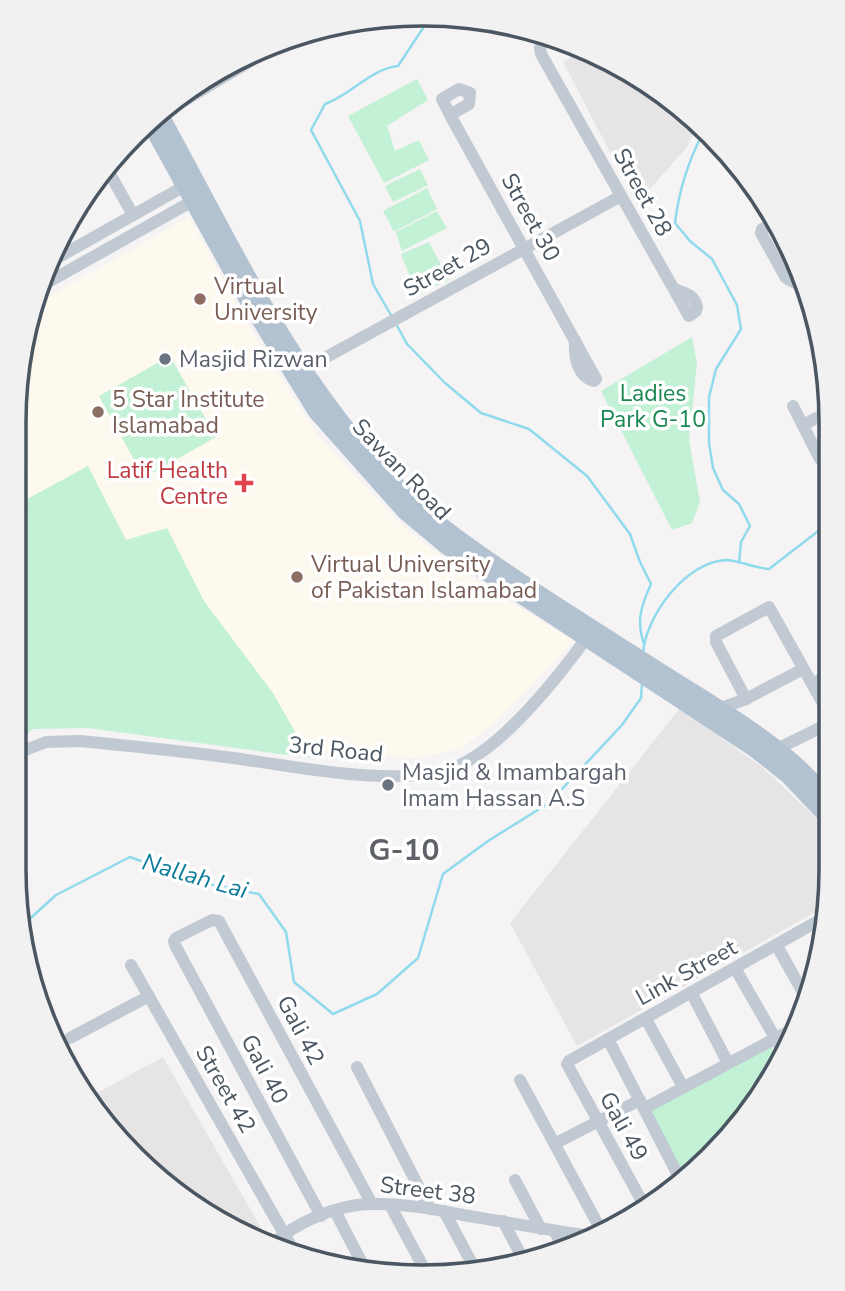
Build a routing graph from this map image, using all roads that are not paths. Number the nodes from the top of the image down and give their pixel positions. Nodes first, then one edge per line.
1 (541, 45) edge
2 (450, 115) dead end
3 (164, 122) edge
4 (154, 131) edge
5 (110, 179) edge
6 (190, 183) junction
7 (621, 196) junction
8 (198, 198) junction
9 (133, 215) junction
10 (767, 226) edge
11 (524, 248) junction
12 (64, 255) edge
13 (59, 265) edge
14 (65, 272) junction
15 (53, 279) edge
16 (793, 282) edge
17 (674, 289) dead end
18 (575, 340) dead end
19 (299, 372) junction
20 (793, 407) dead end
21 (819, 417) edge
22 (803, 425) junction
23 (819, 457) edge
24 (591, 632) junction
25 (803, 669) junction
26 (819, 680) edge
27 (813, 683) junction
28 (683, 693) junction
29 (819, 695) edge
30 (746, 699) junction
31 (721, 708) junction
32 (819, 728) edge
33 (777, 749) junction
34 (26, 750) edge
35 (819, 786) edge
36 (819, 809) edge
37 (814, 924) edge
38 (174, 941) joint
39 (777, 946) junction
40 (131, 965) dead end
41 (735, 968) junction
42 (800, 988) edge
43 (691, 992) junction
44 (149, 996) junction
45 (646, 1019) junction
46 (782, 1036) edge
47 (70, 1038) dead end
48 (608, 1039) junction
49 (775, 1040) junction
50 (778, 1044) edge
51 (728, 1063) junction
52 (566, 1064) joint
53 (357, 1067) dead end
54 (520, 1080) dead end
55 (683, 1087) junction
56 (643, 1104) junction
57 (597, 1122) junction
58 (556, 1143) junction
59 (677, 1172) edge
60 (515, 1180) dead end
61 (641, 1199) edge
62 (372, 1204) junction
63 (390, 1205) junction
64 (430, 1209) junction
65 (335, 1211) junction
66 (444, 1211) junction
67 (321, 1216) junction
68 (503, 1221) junction
69 (598, 1224) edge
70 (548, 1230) junction
71 (285, 1233) junction
72 (576, 1234) edge
73 (279, 1238) edge
74 (558, 1241) edge
75 (289, 1242) edge
76 (519, 1252) edge
77 (360, 1259) edge
78 (471, 1261) edge
79 (422, 1265) edge

1 - 7 street, Street 28
2 - 11 street, Street 30
3 - 6 main road, Sawan Road
4 - 6 main road, Sawan Road
5 - 9 street
6 - 8 main road, Sawan Road
6 - 9 street
7 - 11 street, Street 29
7 - 17 street, Street 28
8 - 14 street
8 - 19 main road, Sawan Road
9 - 12 street
10 - 16 street
11 - 18 street, Street 30
11 - 19 street, Street 29
13 - 14 street
14 - 15 street
19 - 24 main road, Sawan Road
20 - 22 street
21 - 22 street
22 - 23 street
24 - 28 main road, Sawan Road
24 - 34 street, 3rd Road
25 - 27 street
25 - 30 street
25 - 30 street
26 - 27 street
27 - 29 street
28 - 31 main road, Sawan Road
28 - 36 main road, Sawan Road
30 - 31 street
31 - 33 main road, Sawan Road
32 - 33 street
33 - 35 main road, Sawan Road
37 - 39 street, Link Street
38 - 62 street, Gali 42
38 - 67 street, Gali 40
39 - 41 street, Link Street
39 - 42 street
40 - 44 street, Street 42
41 - 43 street, Link Street
41 - 49 street
43 - 45 street, Link Street
43 - 51 street
44 - 47 street
44 - 71 street, Street 42
45 - 48 street, Link Street
45 - 55 street
46 - 49 street
48 - 52 street, Link Street
48 - 56 street
49 - 50 street
49 - 51 street
51 - 55 street
52 - 57 street, Gali 49
53 - 64 street
54 - 58 street
55 - 56 street
56 - 57 street
56 - 59 street
57 - 58 street
57 - 61 street, Gali 49
58 - 69 street
60 - 70 street
62 - 63 street, Street 38
62 - 65 street, Street 38
63 - 64 street, Street 38
63 - 79 street
64 - 66 street, Street 38
65 - 67 street, Street 38
65 - 77 street
66 - 68 street, Street 38
66 - 78 street
67 - 71 street, Street 38
68 - 70 street, Street 38
68 - 76 street
70 - 72 street, Street 38
70 - 74 street
71 - 73 street, Street 38
71 - 75 street, Street 42

